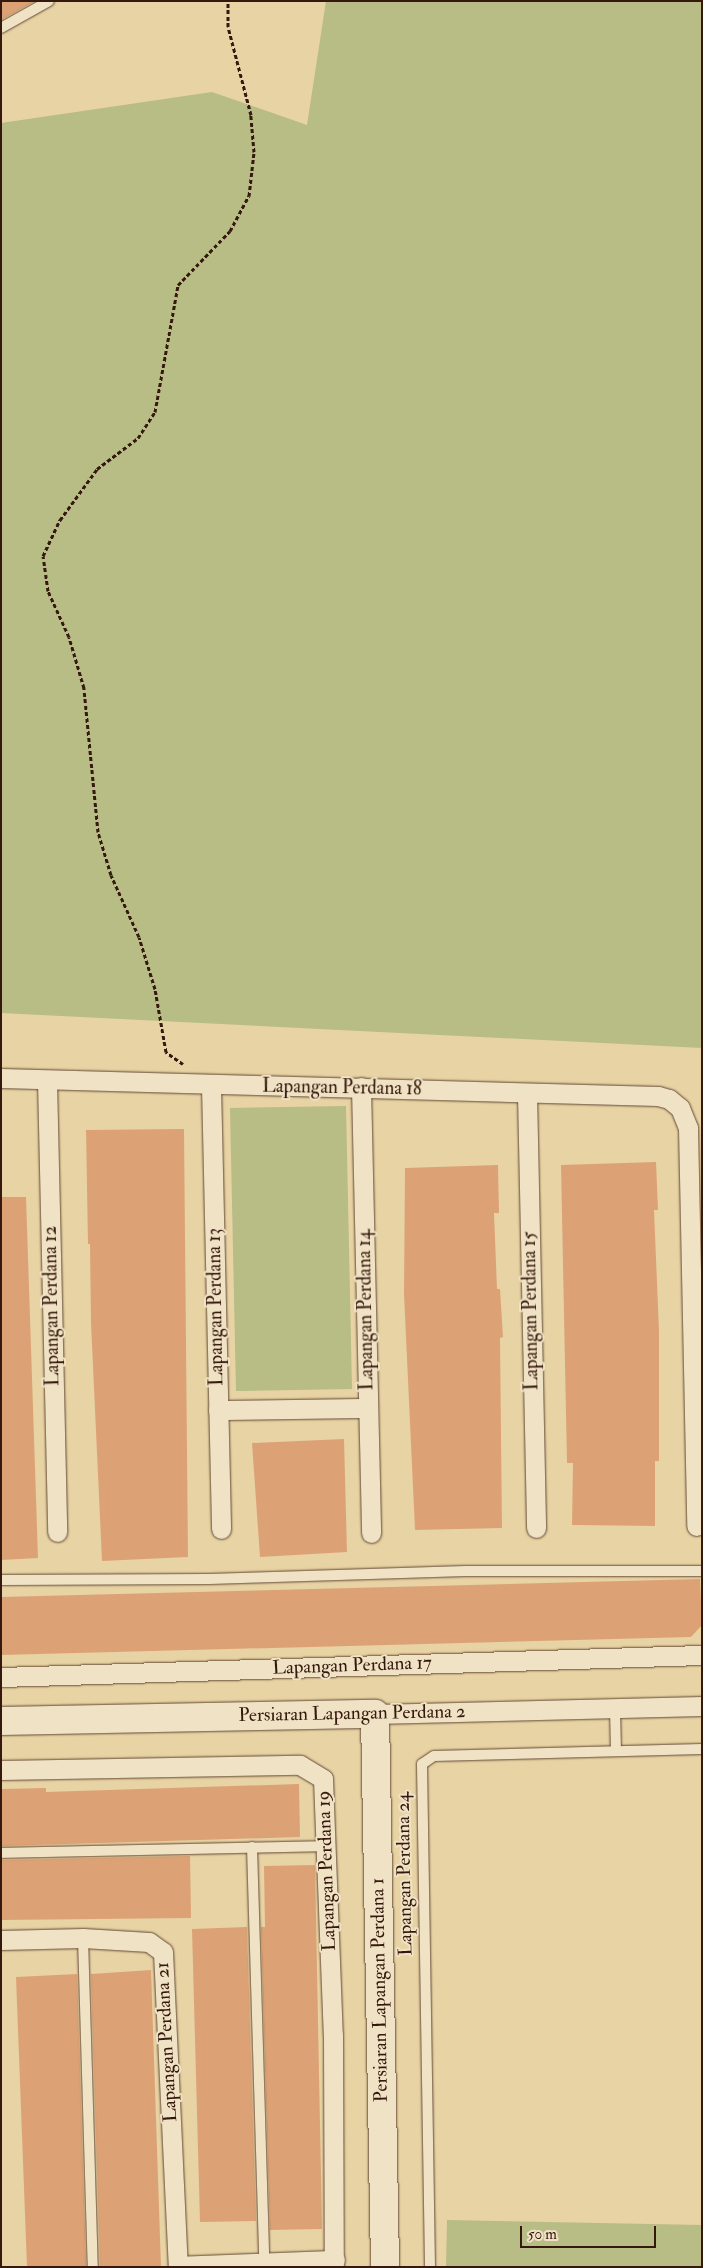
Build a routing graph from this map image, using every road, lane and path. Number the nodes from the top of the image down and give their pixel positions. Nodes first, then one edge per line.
1 (49, 1) edge
2 (228, 1) edge
3 (1, 28) edge
4 (1, 1078) edge
5 (47, 1080) junction
6 (211, 1085) junction
7 (361, 1087) junction
8 (527, 1093) junction
9 (368, 1408) junction
10 (218, 1410) junction
11 (696, 1526) dead end
12 (536, 1528) dead end
13 (221, 1529) dead end
14 (57, 1532) dead end
15 (371, 1533) dead end
16 (702, 1571) edge
17 (1, 1580) edge
18 (702, 1656) edge
19 (1, 1677) edge
20 (702, 1706) edge
21 (615, 1708) junction
22 (375, 1714) junction
23 (1, 1722) edge
24 (702, 1749) edge
25 (616, 1751) junction
26 (1, 1770) edge
27 (327, 1846) junction
28 (252, 1847) junction
29 (1, 1854) edge
30 (83, 1938) junction
31 (1, 1940) edge
32 (264, 2262) junction
33 (334, 2263) edge
34 (92, 2267) edge
35 (178, 2267) edge
36 (385, 2267) edge
37 (430, 2267) edge

1 - 3 lane
2 - 6 path
4 - 5 street, Lapangan Perdana 18
5 - 6 street, Lapangan Perdana 18
5 - 14 street, Lapangan Perdana 12
6 - 7 street, Lapangan Perdana 18
6 - 10 street, Lapangan Perdana 13
7 - 8 street, Lapangan Perdana 18
7 - 9 street, Lapangan Perdana 14
8 - 11 street, Lapangan Perdana 18
8 - 12 street, Lapangan Perdana 15
9 - 10 street
9 - 15 street, Lapangan Perdana 14
10 - 13 street, Lapangan Perdana 13
16 - 17 lane
18 - 19 street, Lapangan Perdana 17
20 - 21 street, Persiaran Lapangan Perdana 2
21 - 22 street, Persiaran Lapangan Perdana 2
21 - 25 lane
22 - 23 street, Persiaran Lapangan Perdana 2
22 - 36 street, Persiaran Lapangan Perdana 1
24 - 25 lane, Lapangan Perdana 24
25 - 37 lane, Lapangan Perdana 24
26 - 27 street, Lapangan Perdana 19
27 - 28 lane
27 - 33 street, Lapangan Perdana 19
28 - 29 lane
28 - 32 lane
30 - 31 street, Lapangan Perdana 21
30 - 34 lane
30 - 35 street, Lapangan Perdana 21
32 - 33 street
32 - 35 street

